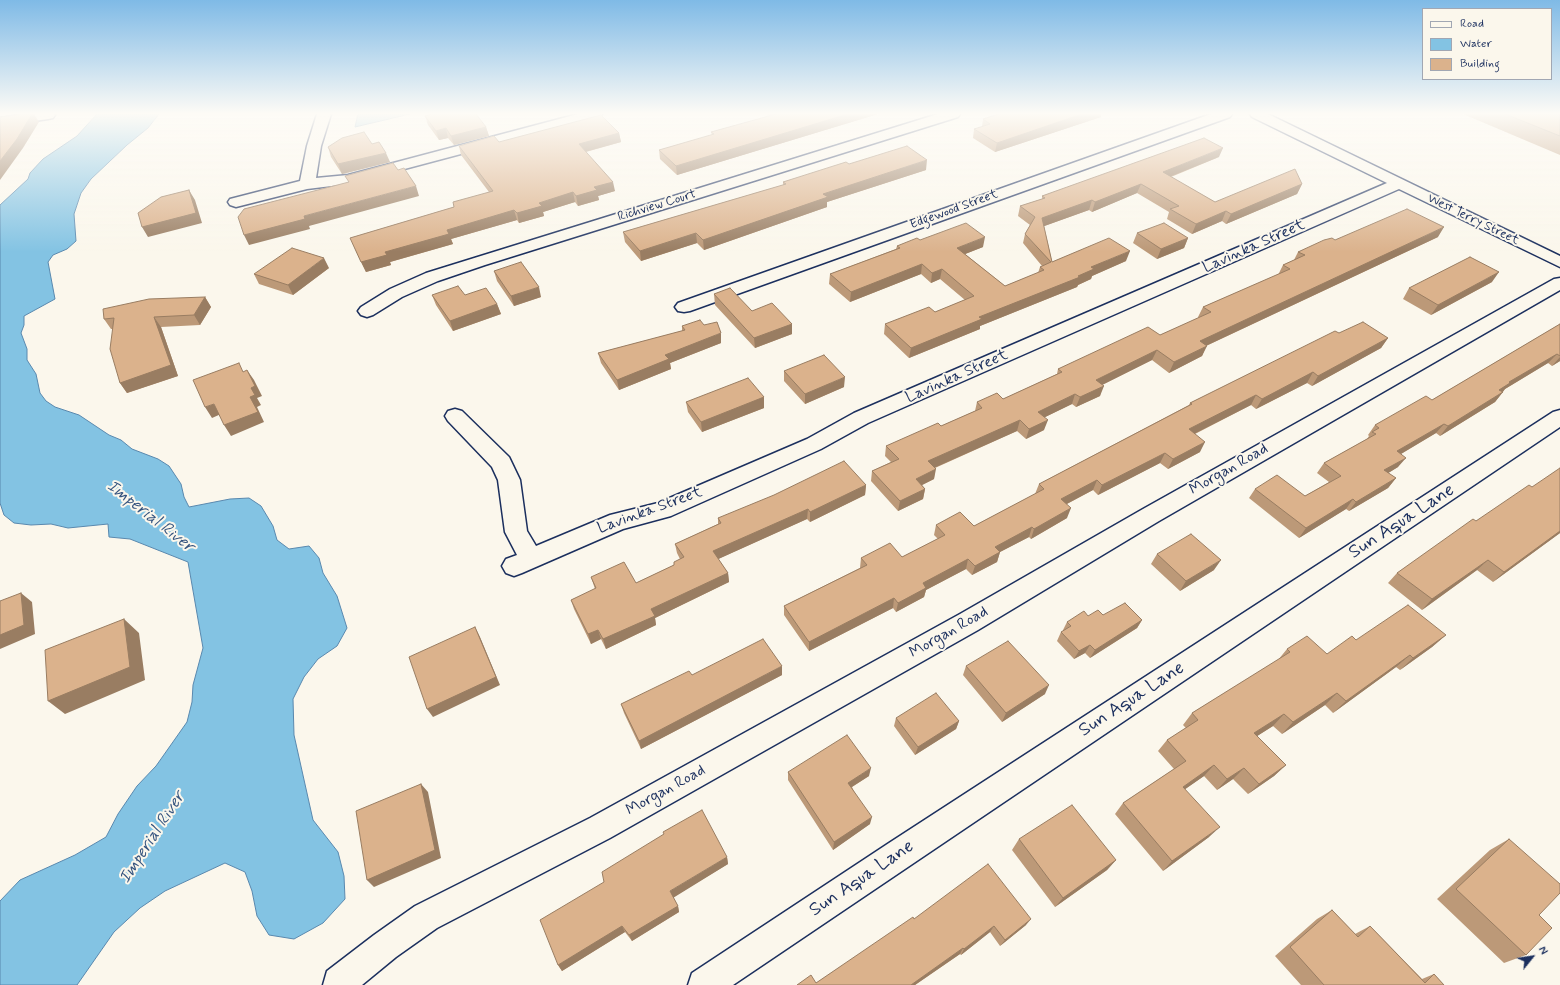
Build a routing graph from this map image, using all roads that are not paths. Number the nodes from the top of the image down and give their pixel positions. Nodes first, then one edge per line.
1 (311, 160) edge
2 (420, 160) edge
3 (804, 160) edge
4 (1096, 160) edge
5 (1350, 160) edge
6 (307, 184) junction
7 (1399, 184) junction
8 (236, 202) dead end
9 (1560, 262) edge
10 (1560, 283) edge
11 (684, 307) dead end
12 (367, 311) dead end
13 (455, 416) dead end
14 (1560, 417) edge
15 (339, 983) dead end
16 (704, 985) edge

1 - 6 street
2 - 6 street
3 - 12 street, Richview Court
4 - 11 street, Edgewood Street
5 - 7 street, West Terry Street
6 - 8 street
7 - 9 street, West Terry Street
7 - 13 street, Lavinka Street
10 - 15 street, Morgan Road
14 - 16 street, Sun Aqua Lane

